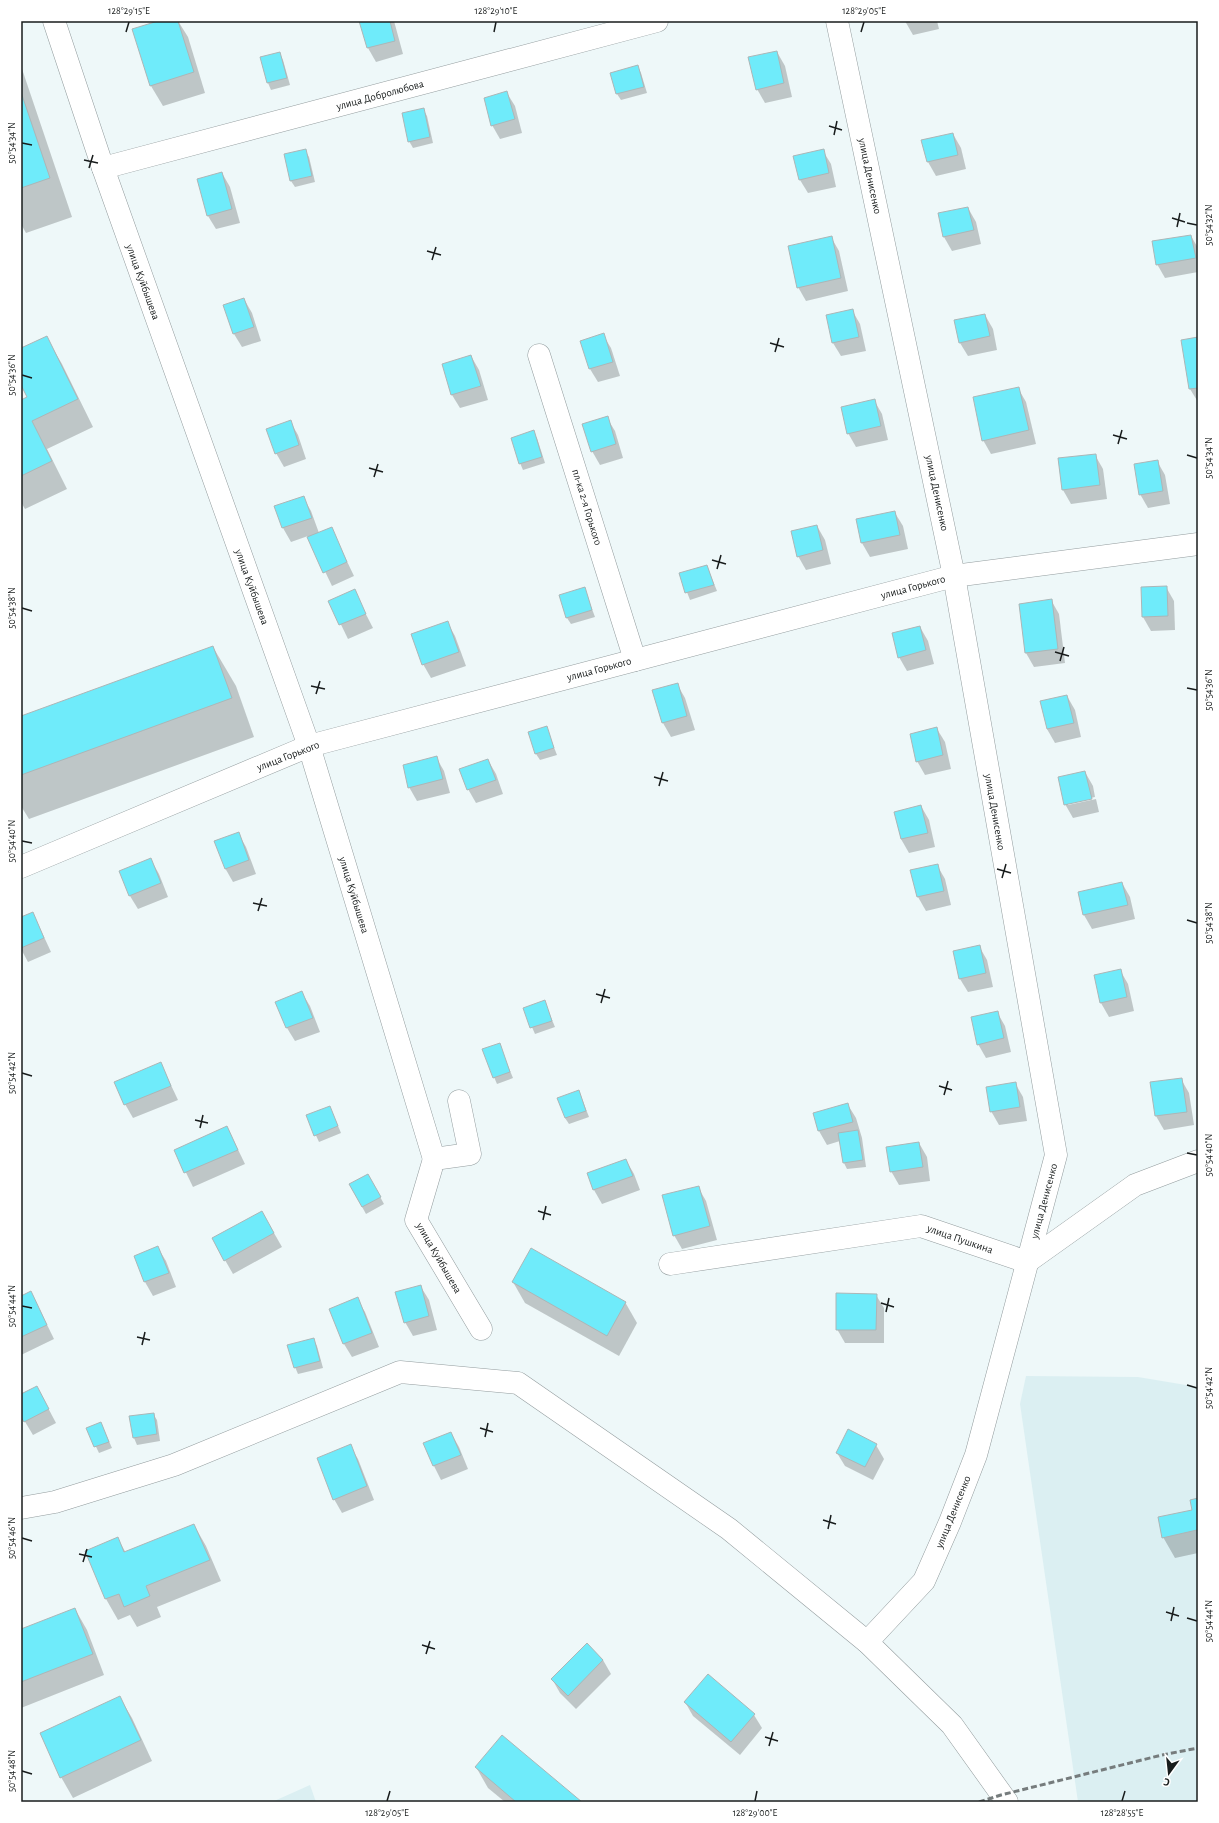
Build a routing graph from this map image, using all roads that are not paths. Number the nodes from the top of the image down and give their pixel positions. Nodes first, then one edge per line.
1 (54, 21) edge
2 (657, 21) edge
3 (837, 21) edge
4 (103, 168) junction
5 (539, 355) dead end
6 (1198, 544) edge
7 (954, 576) junction
8 (635, 660) junction
9 (309, 746) junction
10 (21, 867) edge
11 (459, 1101) dead end
12 (434, 1159) junction
13 (1198, 1161) edge
14 (1027, 1262) junction
15 (670, 1264) dead end
16 (481, 1329) dead end
17 (21, 1508) edge
18 (868, 1642) junction
19 (1004, 1800) edge

1 - 4 street, улица Куйбышева
2 - 4 street, улица Добролюбова
3 - 7 street, улица Денисенко
4 - 9 street, улица Куйбышева
5 - 8 street, пл-ка 2-я Горького
6 - 7 street, улица Горького
7 - 8 street, улица Горького
7 - 14 street, улица Денисенко
8 - 9 street, улица Горького
9 - 10 street, улица Горького
9 - 12 street, улица Куйбышева
11 - 12 street
12 - 16 street, улица Куйбышева
13 - 14 street
14 - 15 street, улица Пушкина
14 - 18 street, улица Денисенко
17 - 18 street
18 - 19 street

